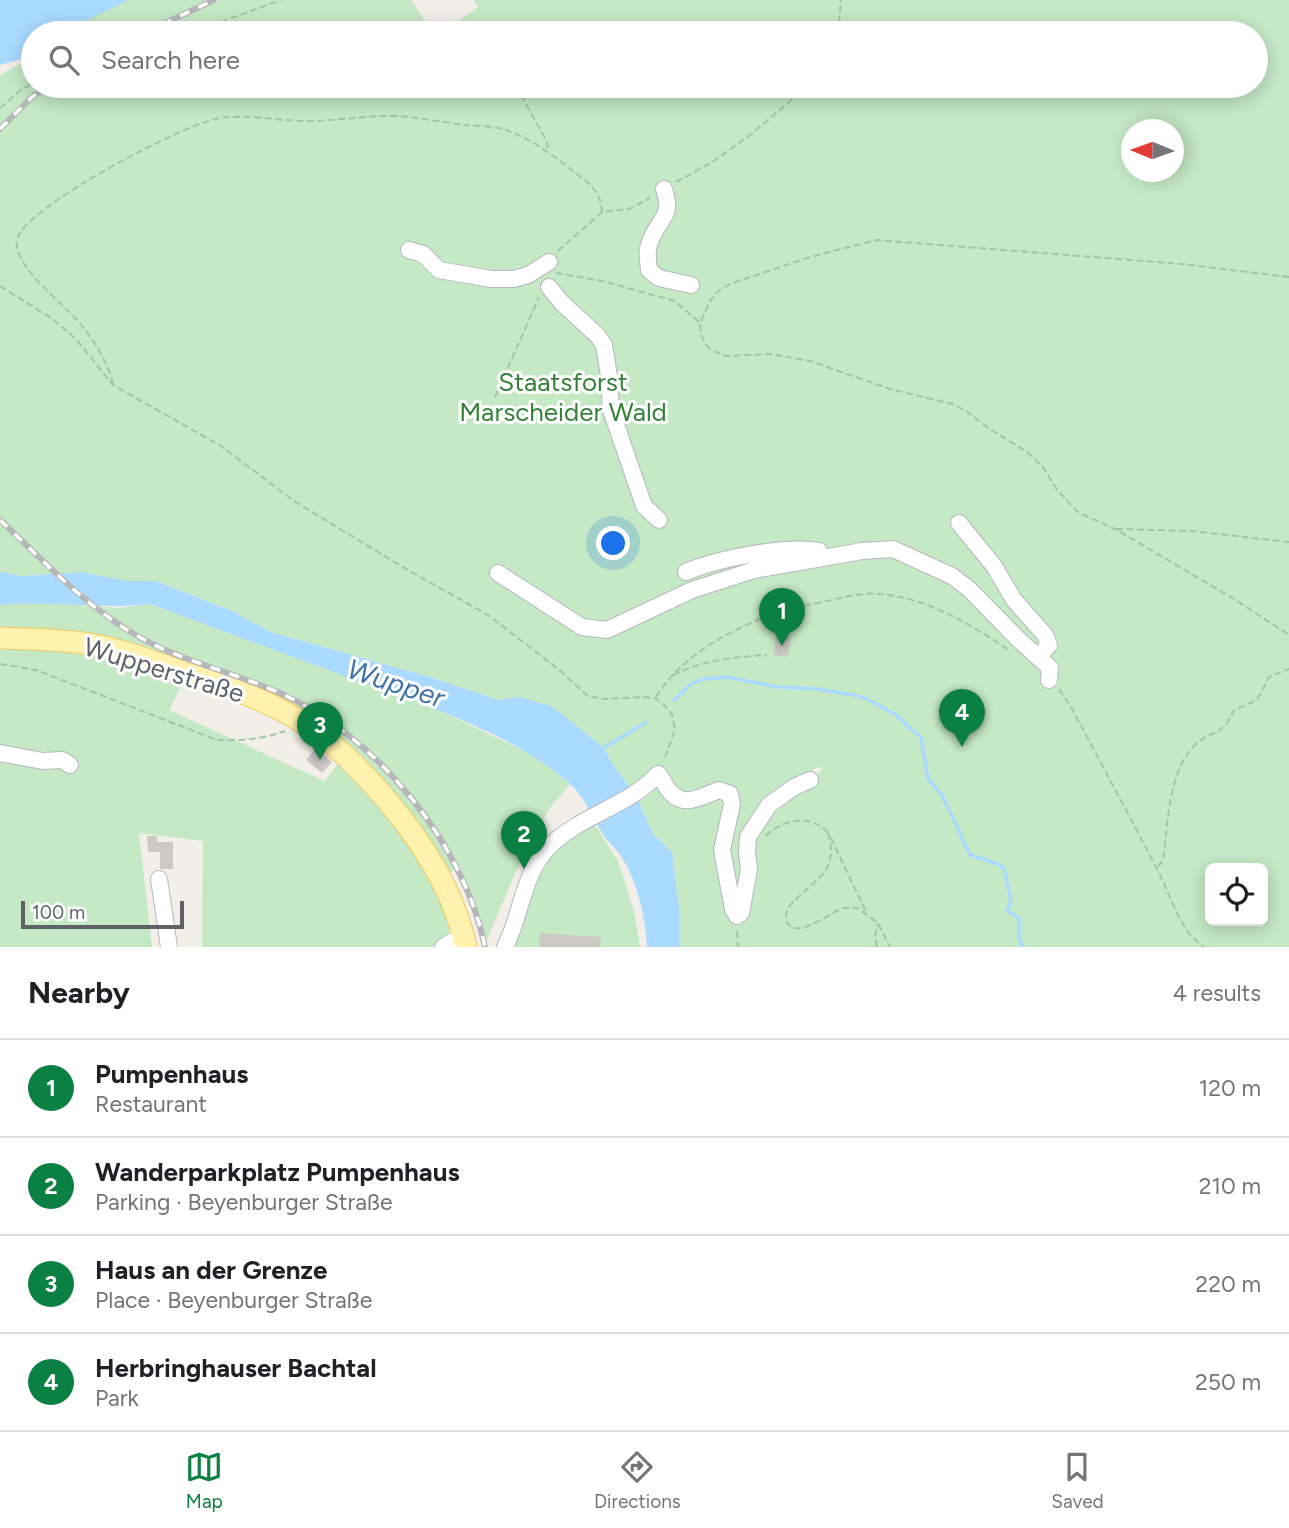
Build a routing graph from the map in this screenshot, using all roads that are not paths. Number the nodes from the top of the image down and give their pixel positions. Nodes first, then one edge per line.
1 (664, 189) road end
2 (408, 250) dead end
3 (549, 266) road end
4 (691, 285) dead end
5 (545, 288) road end
6 (659, 520) dead end
7 (960, 523) dead end
8 (825, 558) junction
9 (686, 572) dead end
10 (498, 573) dead end
11 (0, 638) edge
12 (1038, 657) junction
13 (1049, 680) road end
14 (5, 754) edge
15 (70, 765) dead end
16 (31, 771) dead end
17 (810, 780) dead end
18 (159, 879) dead end
19 (465, 941) edge
20 (169, 947) edge
21 (443, 947) edge
22 (505, 947) edge

1 - 4 street
2 - 3 street
5 - 6 street
7 - 12 street
8 - 9 street
8 - 10 street
8 - 12 street
11 - 19 main road, Wupperstraße
12 - 13 street
14 - 15 street
14 - 16 street
17 - 22 street
18 - 20 street
19 - 21 street

